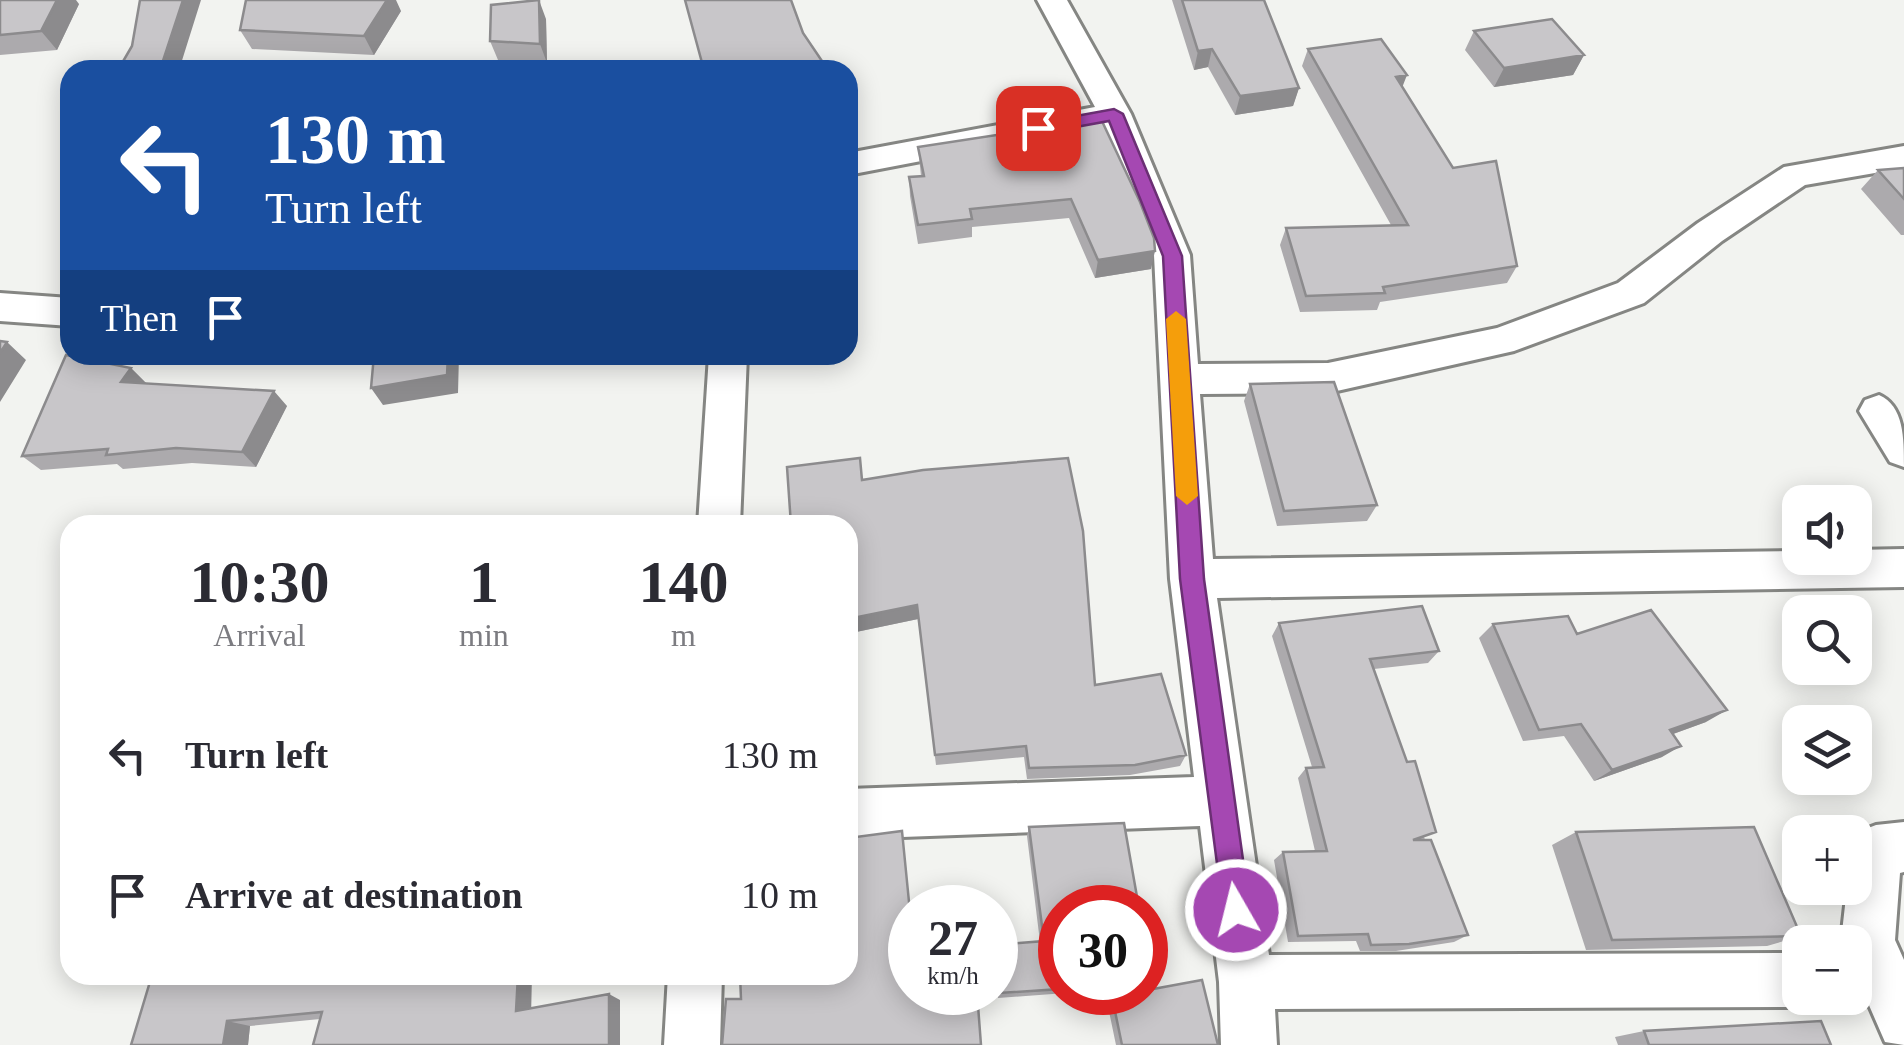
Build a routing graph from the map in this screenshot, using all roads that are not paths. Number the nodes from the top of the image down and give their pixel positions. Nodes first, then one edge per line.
1 (1052, 0) edge
2 (1114, 114) junction
3 (1904, 157) edge
4 (858, 162) edge
5 (0, 308) edge
6 (60, 311) edge
7 (727, 365) edge
8 (1180, 379) junction
9 (1879, 411) dead end
10 (1904, 450) edge
11 (719, 515) edge
12 (1904, 568) edge
13 (1192, 579) junction
14 (1222, 801) junction
15 (858, 814) edge
16 (1904, 847) edge
17 (1782, 980) edge
18 (1246, 982) junction
19 (695, 985) edge
20 (1881, 994) edge
21 (692, 1045) edge
22 (1250, 1045) edge

1 - 2 street
2 - 4 street
2 - 8 street
3 - 8 street
5 - 6 street
7 - 11 street
8 - 13 street
9 - 10 street
12 - 13 street
13 - 14 street
14 - 15 street
14 - 18 street
16 - 20 street
17 - 18 street
18 - 22 street
19 - 21 street

